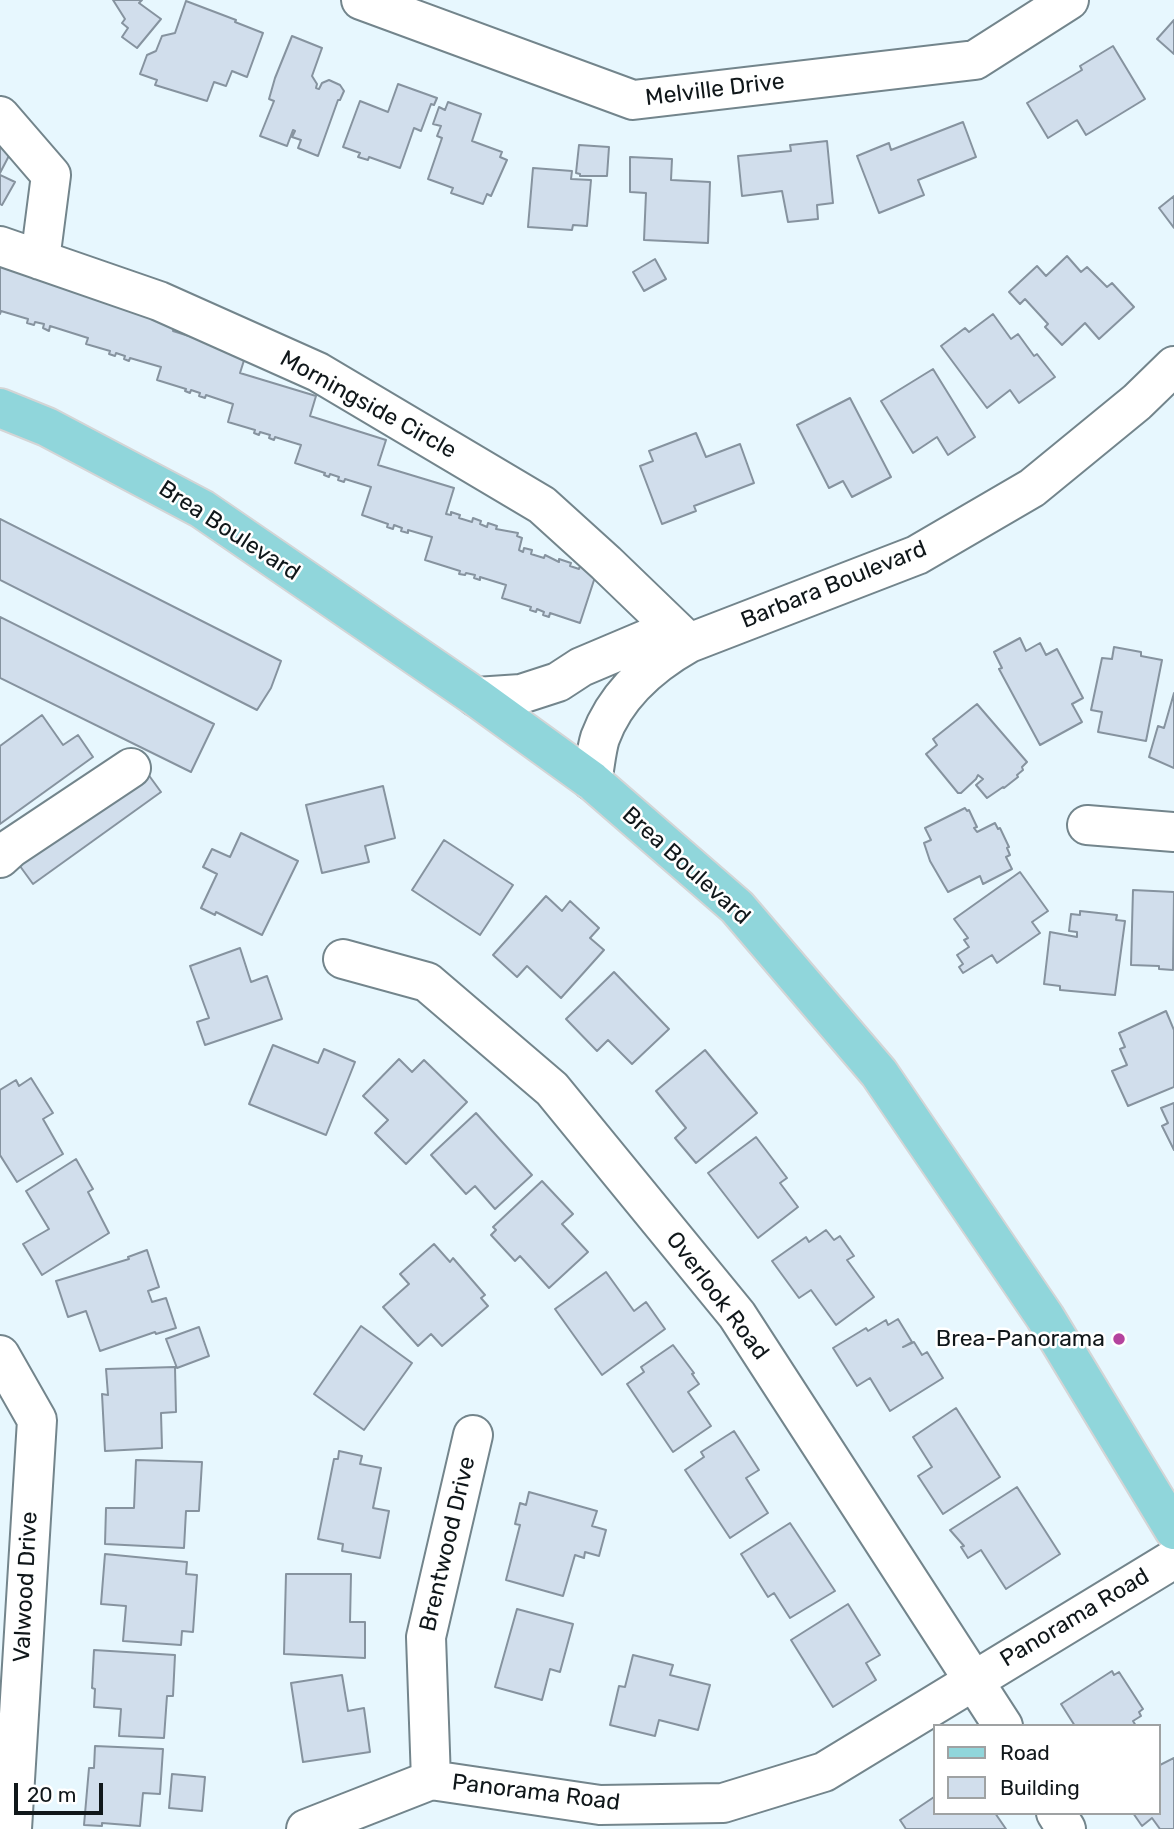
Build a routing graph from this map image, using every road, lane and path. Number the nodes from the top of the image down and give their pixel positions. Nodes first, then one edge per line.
1 (361, 0) edge
2 (1069, 0) edge
3 (0, 116) edge
4 (0, 246) edge
5 (40, 260) junction
6 (1174, 366) edge
7 (0, 408) edge
8 (689, 643) junction
9 (476, 697) junction
10 (131, 768) dead end
11 (592, 781) junction
12 (1087, 825) dead end
13 (1174, 832) edge
14 (0, 858) edge
15 (343, 959) dead end
16 (0, 1354) edge
17 (473, 1435) dead end
18 (1174, 1530) edge
19 (1174, 1559) edge
20 (974, 1679) junction
21 (1002, 1724) edge
22 (431, 1780) junction
23 (597, 1817) edge
24 (12, 1829) edge
25 (306, 1829) edge

1 - 2 street, Melville Drive
3 - 5 street
4 - 5 street, Morningside Circle
5 - 8 street, Morningside Circle
6 - 8 street, Barbara Boulevard
7 - 9 main road, Brea Boulevard
8 - 9 street
8 - 11 street, Barbara Boulevard
9 - 11 main road, Brea Boulevard
10 - 14 street
11 - 18 main road, Brea Boulevard
12 - 13 street
15 - 20 street, Overlook Road
16 - 24 street, Valwood Drive
17 - 22 street, Brentwood Drive
19 - 20 street, Panorama Road
20 - 21 street, Overlook Road
20 - 23 street, Panorama Road
22 - 23 street, Panorama Road
22 - 25 street, Panorama Road

